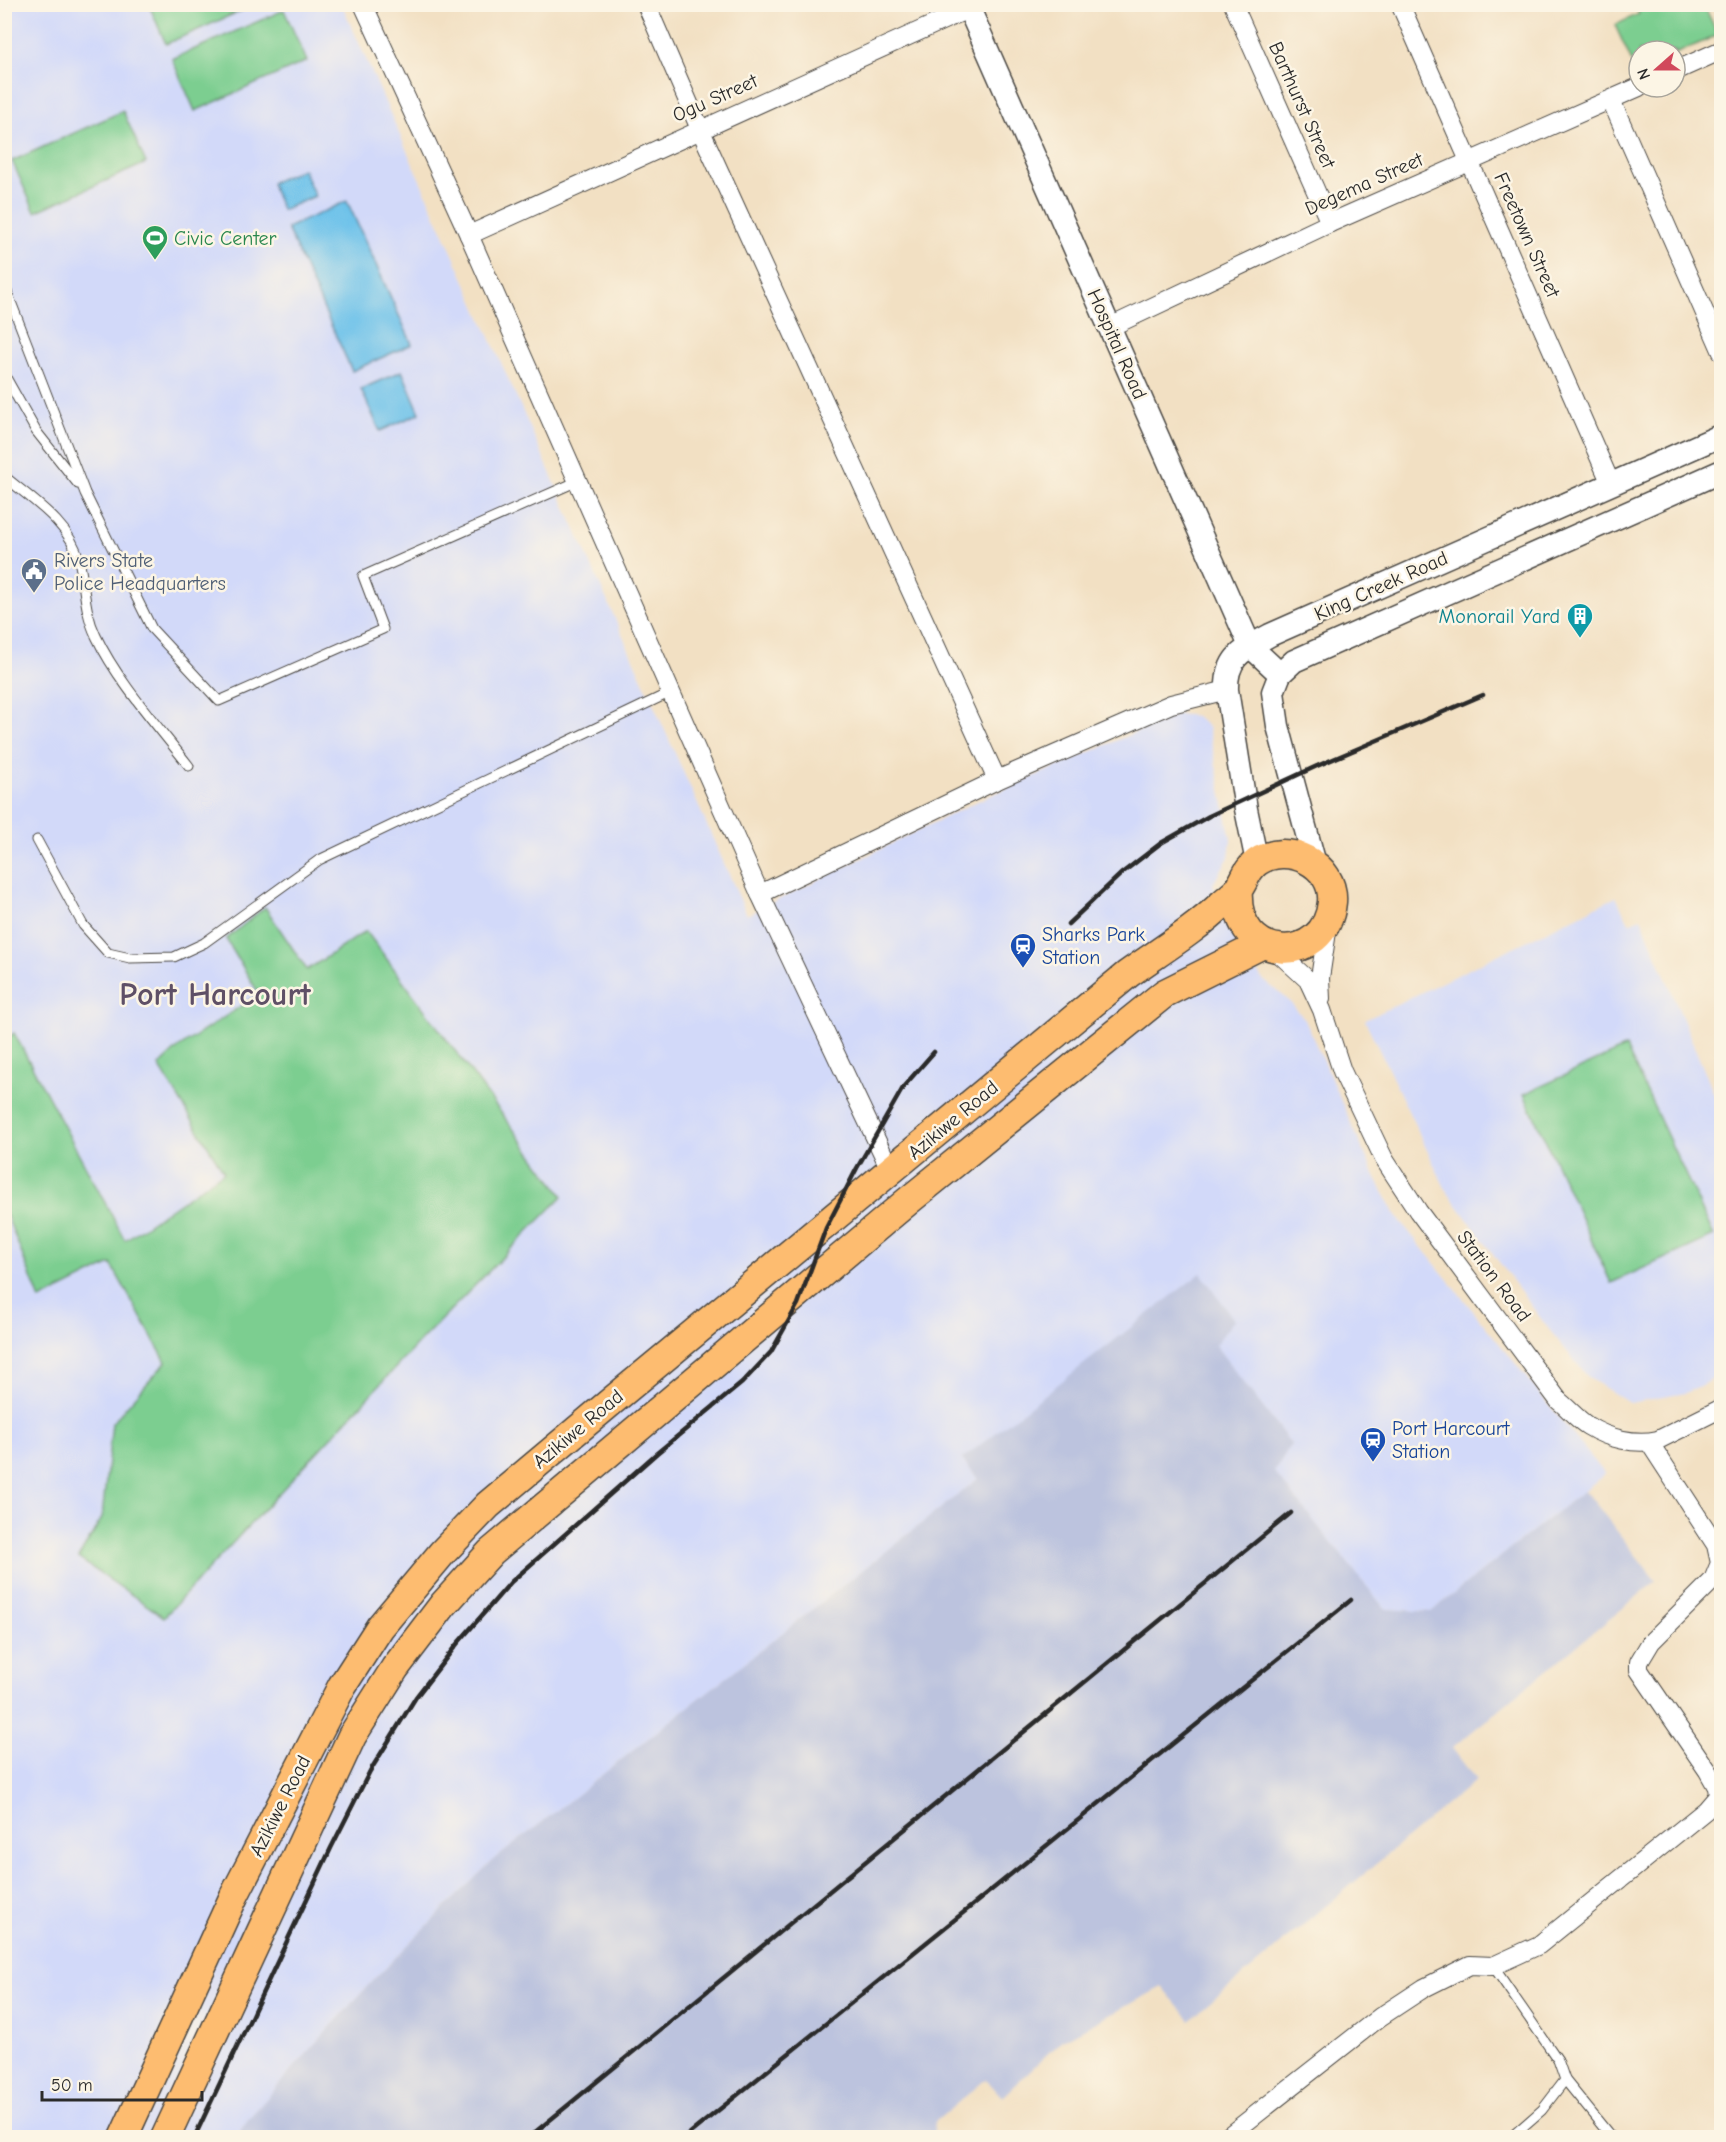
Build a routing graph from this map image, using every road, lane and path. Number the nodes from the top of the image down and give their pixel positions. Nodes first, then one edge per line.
1 (363, 4) edge
2 (646, 4) edge
3 (1233, 4) edge
4 (1400, 4) edge
5 (972, 6) edge
6 (1722, 50) edge
7 (1687, 66) edge
8 (1627, 93) edge
9 (1611, 100) junction
10 (700, 129) junction
11 (1470, 162) junction
12 (1330, 223) junction
13 (469, 235) junction
14 (4, 284) edge
15 (1110, 327) junction
16 (1722, 352) edge
17 (4, 374) edge
18 (1722, 435) edge
19 (1722, 471) edge
20 (4, 476) edge
21 (578, 481) junction
22 (1611, 484) junction
23 (85, 493) junction
24 (1250, 646) junction
25 (1280, 674) junction
26 (1227, 690) junction
27 (671, 692) junction
28 (189, 765) dead end
29 (998, 780) junction
30 (37, 840) dead end
31 (1257, 862) junction
32 (1315, 864) junction
33 (1238, 890) junction
34 (760, 894) junction
35 (1329, 919) junction
36 (1268, 946) junction
37 (1322, 1010) junction
38 (891, 1171) junction
39 (1722, 1408) edge
40 (1649, 1442) junction
41 (1493, 1966) junction
42 (1565, 2080) junction
43 (123, 2138) edge
44 (165, 2138) edge
45 (1226, 2138) edge
46 (1509, 2138) edge
47 (1612, 2138) edge

1 - 13 street
2 - 10 street
3 - 12 street, Barthurst Street
4 - 11 street, Freetown Street
5 - 10 street, Ogu Street
5 - 15 street, Hospital Road
6 - 7 street
8 - 9 street, Degema Street
9 - 11 street, Degema Street
9 - 16 street
10 - 13 street, Ogu Street
10 - 29 street
11 - 12 street, Degema Street
11 - 22 street, Freetown Street
12 - 15 street, Degema Street
13 - 21 street
14 - 23 lane
15 - 24 street, Hospital Road
17 - 23 lane
18 - 22 street, King Creek Road
19 - 25 street, King Creek Road
20 - 28 lane
21 - 23 lane
21 - 27 street
22 - 24 street, King Creek Road
24 - 25 street, Hospital Road
24 - 26 street, King Creek Road
25 - 32 street
26 - 29 street
26 - 31 street, King Creek Road
27 - 30 lane
27 - 34 street
29 - 34 street
31 - 32 main road
31 - 33 main road
32 - 35 main road
33 - 36 main road
33 - 38 main road, Azikiwe Road
34 - 38 street
35 - 36 main road
35 - 37 street, Station Road
36 - 37 street, Station Road
36 - 44 main road, Azikiwe Road
37 - 40 street, Station Road
38 - 43 main road, Azikiwe Road
39 - 40 street, Station Road
40 - 41 street
41 - 42 lane
41 - 45 street
42 - 46 lane
42 - 47 lane

